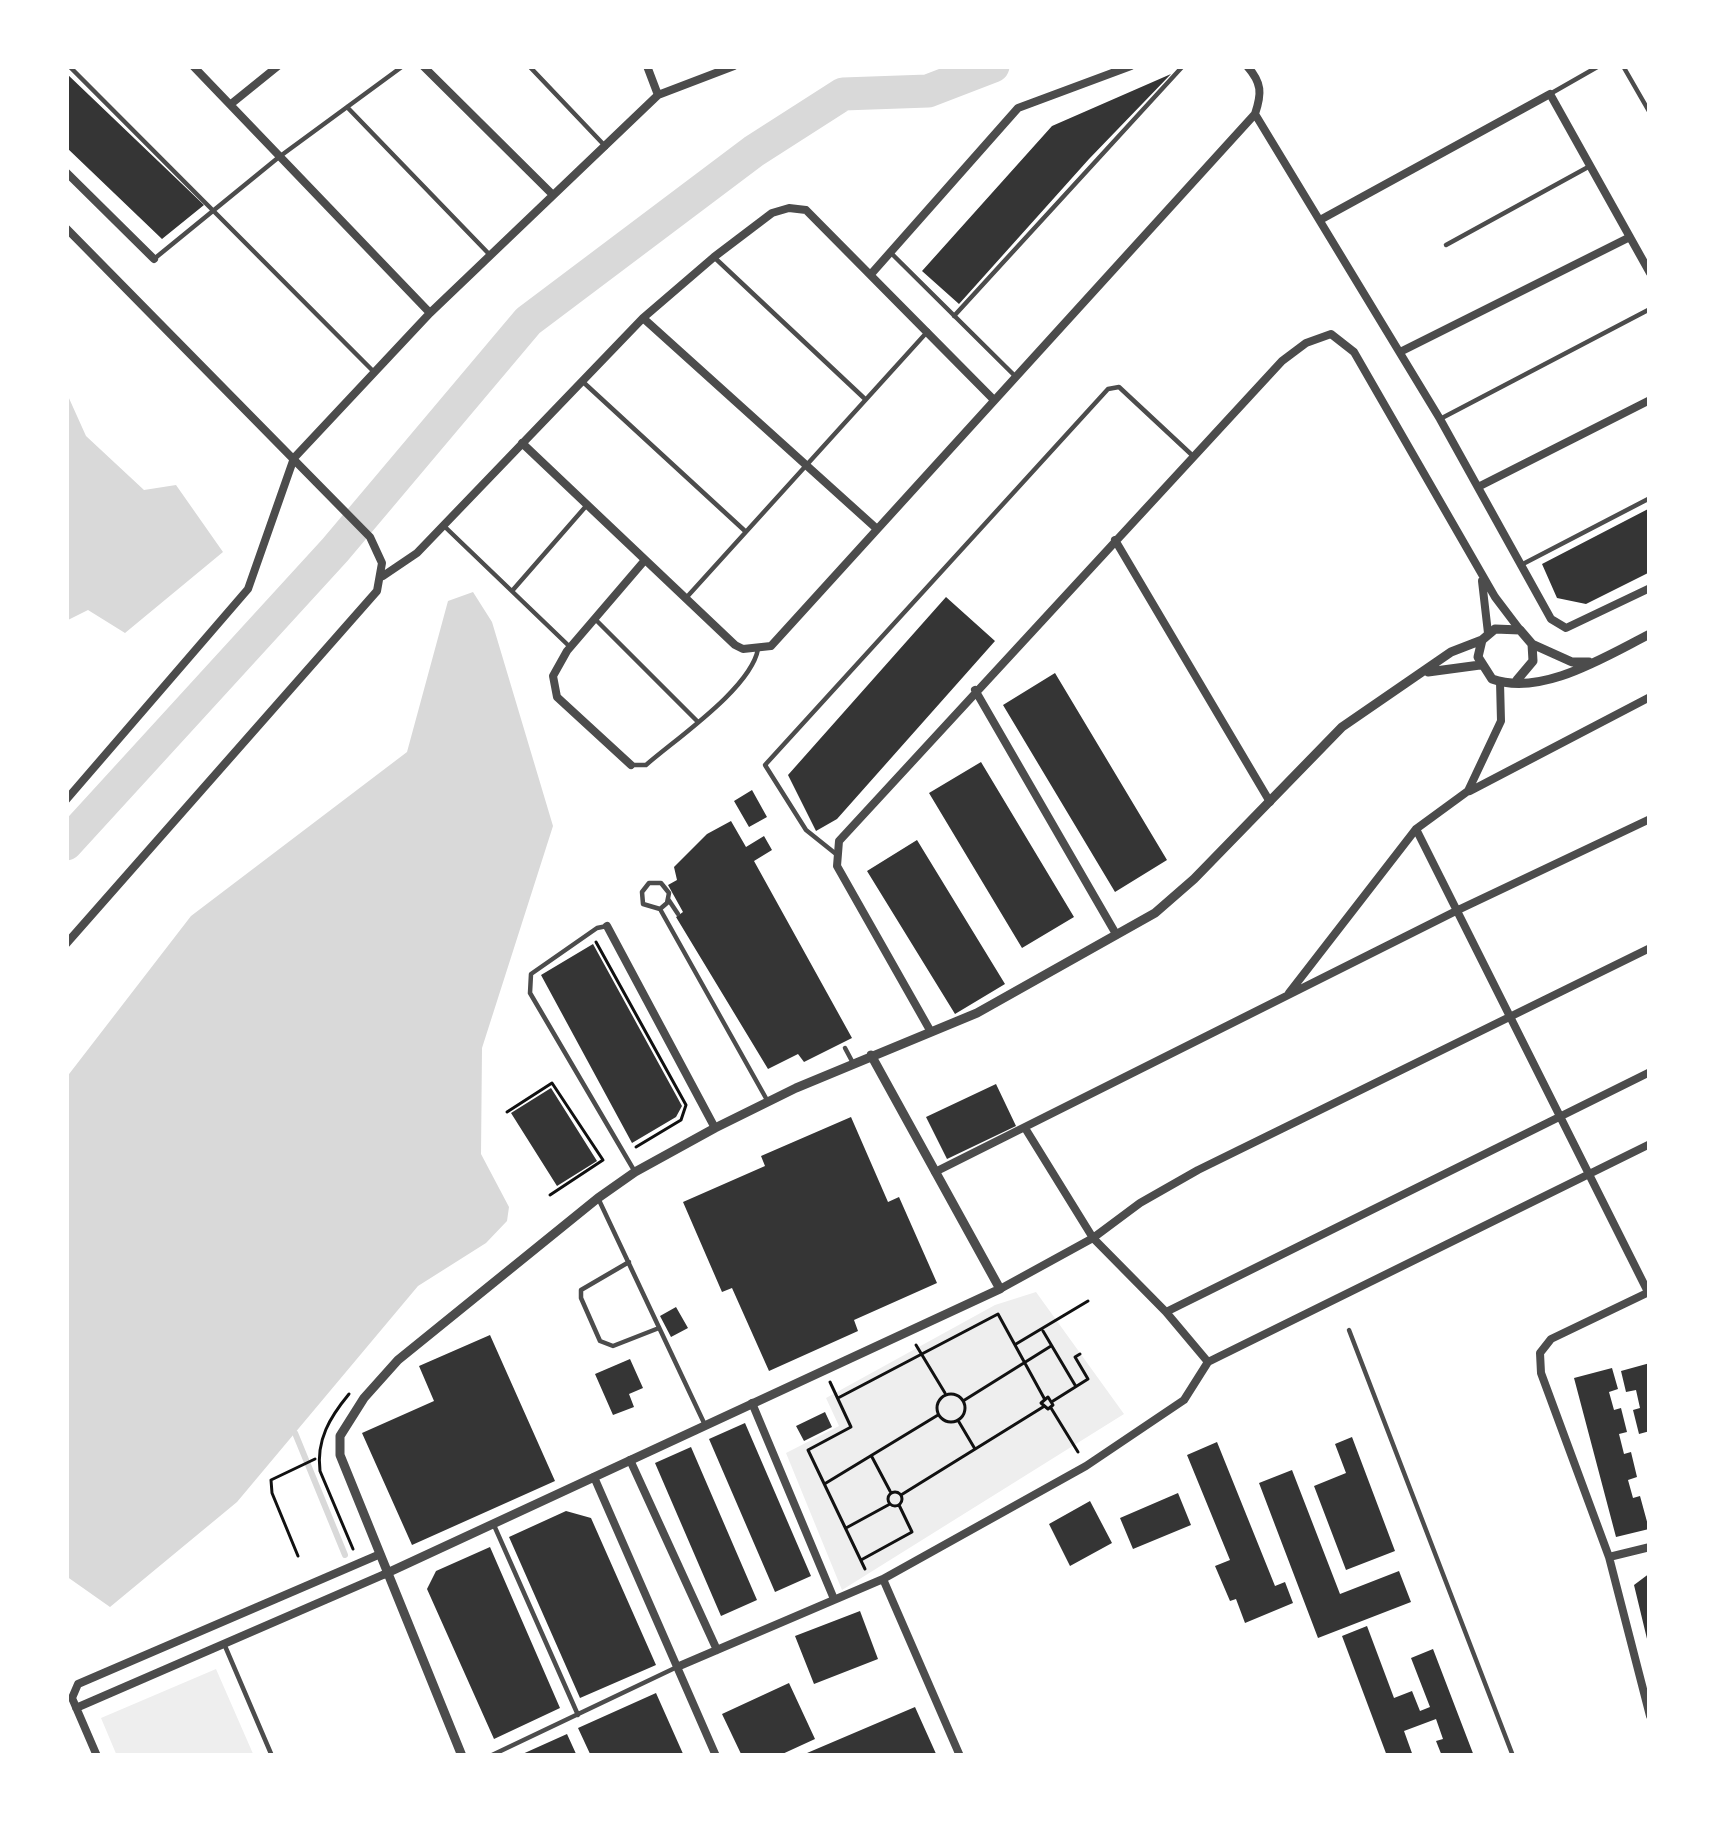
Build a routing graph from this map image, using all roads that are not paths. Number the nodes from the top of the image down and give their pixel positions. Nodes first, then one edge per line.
1 (68, 66) edge
2 (193, 66) edge
3 (278, 66) edge
4 (403, 66) edge
5 (423, 66) edge
6 (529, 66) edge
7 (647, 66) edge
8 (734, 66) edge
9 (1131, 66) edge
10 (1184, 66) edge
11 (1246, 66) edge
12 (1599, 66) edge
13 (1624, 66) edge
14 (1550, 94) junction
15 (658, 95) junction
16 (231, 104) junction
17 (347, 107) junction
18 (1650, 112) edge
19 (1255, 114) junction
20 (606, 147) junction
21 (279, 157) junction
22 (1590, 166) junction
23 (66, 172) edge
24 (553, 195) junction
25 (214, 210) junction
26 (1320, 220) junction
27 (66, 228) edge
28 (1630, 237) junction
29 (1446, 245) dead end
30 (890, 253) junction
31 (489, 255) junction
32 (714, 257) junction
33 (154, 259) joint
34 (872, 273) junction
35 (1650, 273) edge
36 (1650, 309) edge
37 (430, 313) junction
38 (954, 316) junction
39 (643, 318) junction
40 (928, 331) junction
41 (1400, 352) junction
42 (374, 372) junction
43 (1016, 376) junction
44 (582, 381) junction
45 (865, 399) junction
46 (994, 400) junction
47 (1650, 400) edge
48 (1440, 419) junction
49 (522, 443) junction
50 (1193, 457) junction
51 (294, 458) junction
52 (805, 464) junction
53 (1478, 487) junction
54 (1650, 498) edge
55 (587, 505) junction
56 (443, 524) junction
57 (877, 530) junction
58 (745, 531) junction
59 (1115, 540) junction
60 (645, 560) junction
61 (1521, 566) junction
62 (1481, 573) junction
63 (382, 577) junction
64 (1650, 588) edge
65 (512, 591) junction
66 (686, 598) junction
67 (595, 620) junction
68 (1520, 630) junction
69 (1650, 634) edge
70 (1485, 637) junction
71 (1532, 644) junction
72 (570, 648) junction
73 (758, 649) junction
74 (1594, 662) junction
75 (1480, 665) junction
76 (1422, 673) junction
77 (1517, 680) junction
78 (1500, 682) junction
79 (975, 690) junction
80 (1650, 697) edge
81 (697, 721) junction
82 (631, 765) joint
83 (1468, 791) junction
84 (66, 800) edge
85 (1270, 802) junction
86 (1650, 819) edge
87 (1416, 830) junction
88 (836, 854) junction
89 (668, 899) junction
90 (660, 909) junction
91 (1458, 910) junction
92 (678, 914) dead end
93 (608, 926) joint
94 (1116, 934) junction
95 (66, 944) edge
96 (1650, 948) edge
97 (1287, 996) junction
98 (1512, 1016) junction
99 (931, 1033) junction
100 (845, 1048) dead end
101 (871, 1055) junction
102 (853, 1063) junction
103 (1650, 1072) edge
104 (768, 1102) junction
105 (1562, 1115) junction
106 (715, 1128) junction
107 (1025, 1128) junction
108 (1650, 1144) edge
109 (635, 1172) junction
110 (935, 1172) junction
111 (1591, 1174) junction
112 (598, 1198) junction
113 (1093, 1238) junction
114 (628, 1262) junction
115 (1000, 1288) junction
116 (1649, 1292) edge
117 (1166, 1312) junction
118 (659, 1328) junction
119 (1348, 1330) dead end
120 (1208, 1361) junction
121 (752, 1403) junction
122 (705, 1425) junction
123 (630, 1460) junction
124 (594, 1477) junction
125 (494, 1523) junction
126 (1650, 1547) edge
127 (377, 1555) junction
128 (1609, 1557) junction
129 (385, 1574) junction
130 (883, 1579) junction
131 (835, 1599) junction
132 (224, 1644) junction
133 (717, 1650) junction
134 (1650, 1653) edge
135 (1635, 1657) junction
136 (677, 1667) junction
137 (76, 1708) junction
138 (578, 1715) junction
139 (1650, 1716) edge
140 (98, 1756) edge
141 (272, 1756) edge
142 (462, 1756) edge
143 (490, 1756) edge
144 (716, 1756) edge
145 (960, 1756) edge
146 (1514, 1756) edge

1 - 25 lane
2 - 16 street
3 - 16 street
4 - 17 lane
5 - 24 street
6 - 20 lane
7 - 15 street
8 - 15 street
9 - 30 street
10 - 38 lane
11 - 19 street
12 - 14 lane
13 - 18 lane
14 - 22 street
14 - 26 street
15 - 20 street
16 - 21 street
17 - 21 lane
17 - 31 lane
19 - 26 street
19 - 43 street
20 - 24 street
21 - 25 lane
21 - 37 street
22 - 28 street
22 - 29 lane
23 - 33 street
24 - 31 street
25 - 33 lane
25 - 42 lane
26 - 41 street
27 - 51 street
28 - 35 street
28 - 41 street
30 - 34 street
30 - 38 lane
31 - 37 street
32 - 34 street
32 - 39 street
32 - 45 lane
34 - 40 street
36 - 48 lane
37 - 42 street
38 - 43 lane
39 - 44 street
39 - 52 street
40 - 45 lane
40 - 46 street
41 - 48 street
42 - 51 street
43 - 46 street
44 - 49 street
44 - 58 lane
45 - 52 lane
46 - 57 street
47 - 53 street
48 - 53 street
49 - 55 street
49 - 56 street
50 - 59 street
50 - 62 street
50 - 88 lane
51 - 63 street
51 - 84 street
52 - 57 street
52 - 58 lane
53 - 61 street
54 - 61 lane
55 - 60 street
55 - 65 lane
56 - 63 street
56 - 65 lane
57 - 73 street
58 - 66 lane
59 - 79 street
59 - 85 street
60 - 66 street
60 - 67 street
61 - 64 street
62 - 68 street
62 - 70 street
63 - 95 street
65 - 72 lane
66 - 73 street
67 - 72 street
67 - 81 lane
68 - 70 street
68 - 71 street
69 - 74 street
70 - 75 street
70 - 76 street
71 - 74 street
71 - 77 street
72 - 82 street
73 - 81 lane
74 - 77 street
75 - 76 street
75 - 78 street
76 - 85 street
77 - 78 street
78 - 83 street
79 - 88 street
79 - 94 street
80 - 83 street
81 - 82 lane
83 - 87 street
85 - 94 street
86 - 91 street
87 - 91 street
87 - 97 street
88 - 99 street
89 - 90 lane
89 - 90 lane
89 - 92 lane
90 - 104 lane
91 - 97 street
91 - 98 street
93 - 106 street
93 - 109 lane
94 - 99 street
96 - 98 street
97 - 107 street
98 - 105 street
98 - 113 street
99 - 101 street
100 - 102 lane
101 - 102 street
101 - 110 street
102 - 104 street
103 - 105 street
104 - 106 street
105 - 111 street
105 - 117 street
106 - 109 street
107 - 110 street
107 - 113 street
108 - 111 street
109 - 112 street
110 - 115 street
111 - 116 street
111 - 120 street
112 - 114 lane
112 - 127 street
113 - 115 street
113 - 117 street
114 - 118 lane
114 - 118 lane
115 - 121 street
116 - 128 street
117 - 120 street
118 - 122 lane
119 - 146 lane
120 - 130 street
121 - 122 street
121 - 131 street
122 - 123 street
123 - 124 street
123 - 133 street
124 - 125 street
124 - 136 street
125 - 129 street
125 - 138 lane
126 - 128 street
127 - 129 street
127 - 137 street
128 - 135 street
129 - 132 street
129 - 142 street
130 - 131 street
130 - 145 street
131 - 133 street
132 - 137 street
132 - 141 lane
133 - 136 street
134 - 135 lane
135 - 139 street
136 - 138 lane
136 - 144 street
137 - 140 street
138 - 143 lane

